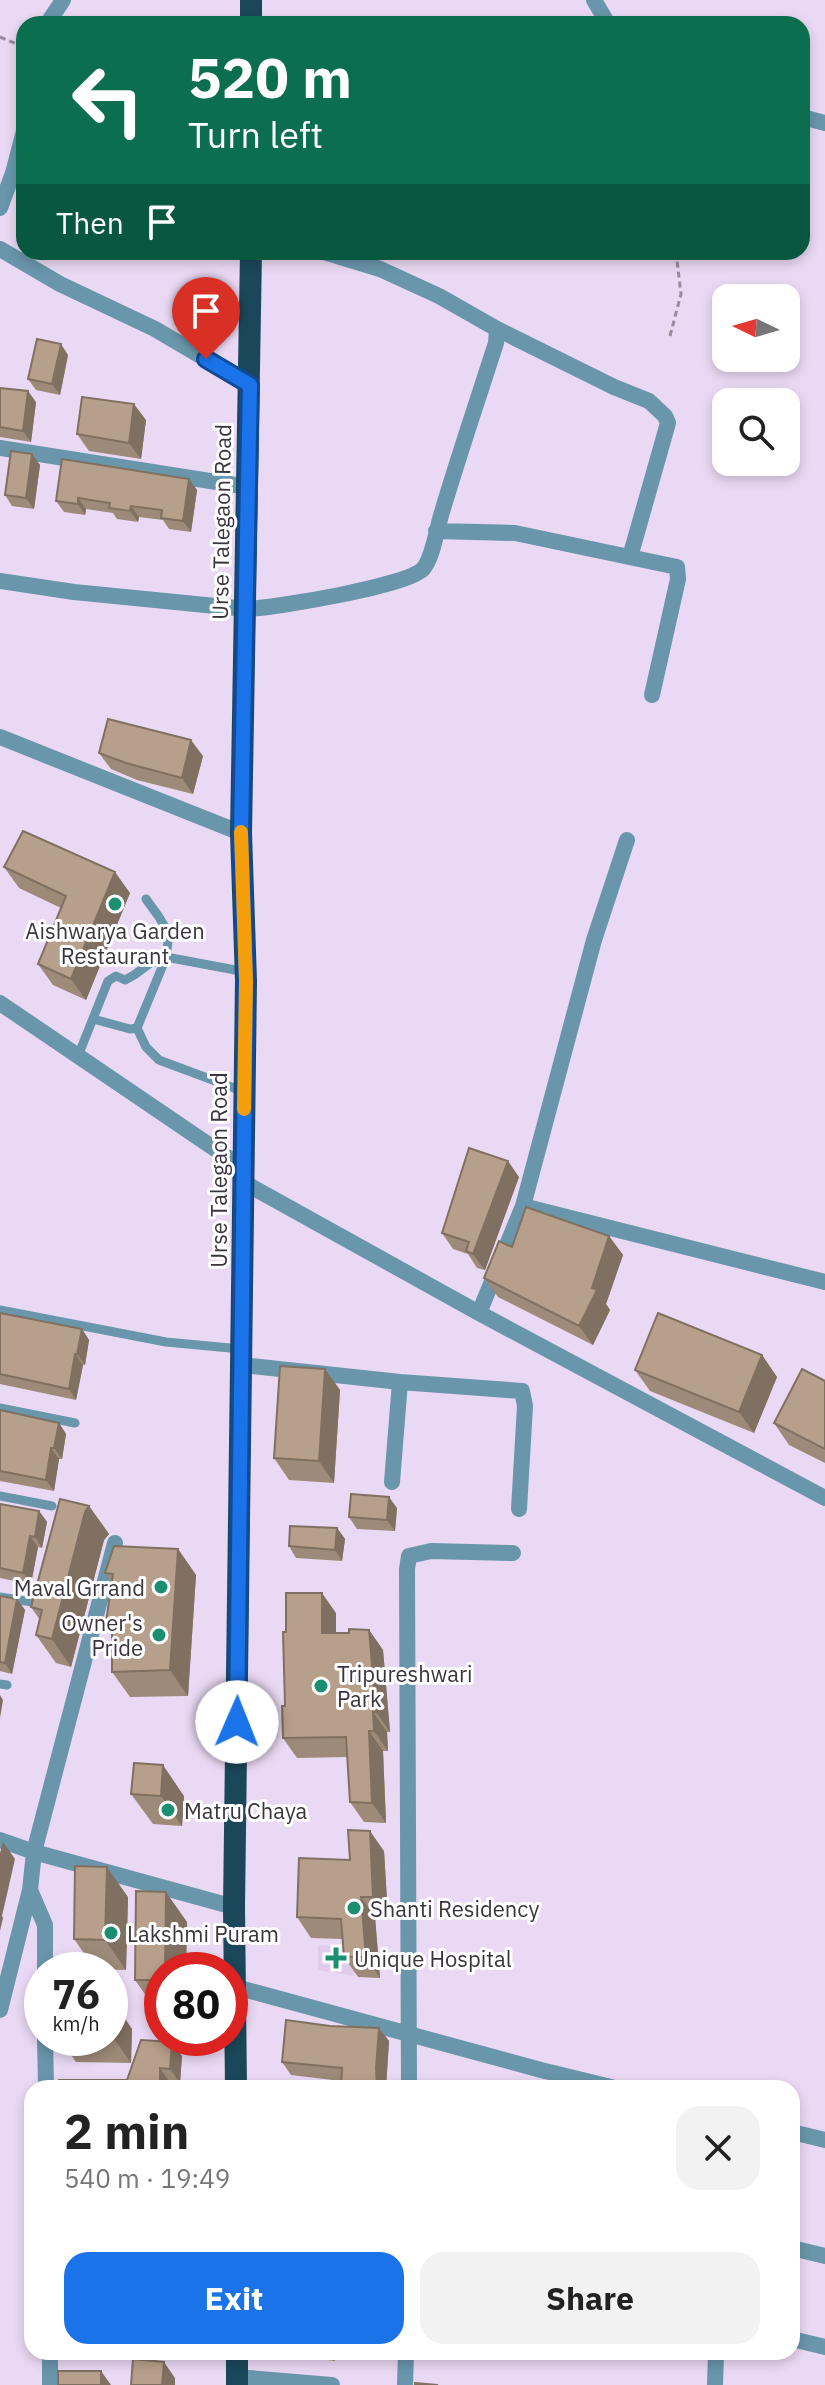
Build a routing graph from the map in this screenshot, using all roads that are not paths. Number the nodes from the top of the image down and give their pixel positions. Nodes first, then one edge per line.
1 (16, 162) edge
2 (0, 208) edge
3 (19, 260) edge
4 (251, 260) edge
5 (348, 260) edge
6 (497, 329) junction
7 (250, 385) junction
8 (0, 448) edge
9 (248, 487) junction
10 (436, 531) junction
11 (630, 557) junction
12 (0, 581) edge
13 (246, 609) junction
14 (652, 695) dead end
15 (0, 737) edge
16 (241, 833) junction
17 (627, 840) dead end
18 (146, 899) dead end
19 (165, 960) junction
20 (246, 972) junction
21 (0, 1003) edge
22 (93, 1019) junction
23 (137, 1028) junction
24 (78, 1056) junction
25 (244, 1092) junction
26 (243, 1175) junction
27 (523, 1206) junction
28 (825, 1282) edge
29 (0, 1310) edge
30 (479, 1313) junction
31 (242, 1357) junction
32 (400, 1382) junction
33 (0, 1408) edge
34 (75, 1423) dead end
35 (392, 1482) dead end
36 (0, 1496) edge
37 (825, 1498) edge
38 (52, 1506) dead end
39 (519, 1509) dead end
40 (115, 1543) edge
41 (513, 1553) dead end
42 (0, 1597) edge
43 (32, 1602) edge
44 (0, 1840) edge
45 (34, 1852) junction
46 (30, 1890) junction
47 (234, 1907) junction
48 (45, 1952) edge
49 (235, 1952) edge
50 (248, 1990) edge
51 (0, 2010) edge
52 (408, 2033) junction
53 (45, 2056) edge
54 (236, 2056) edge
55 (46, 2080) edge
56 (236, 2080) edge
57 (409, 2080) edge
58 (585, 2080) edge
59 (800, 2134) edge
60 (825, 2140) edge
61 (800, 2250) edge
62 (825, 2256) edge
63 (800, 2341) edge
64 (825, 2347) edge
65 (50, 2360) edge
66 (237, 2360) edge
67 (406, 2360) edge
68 (716, 2360) edge
69 (237, 2381) edge
70 (50, 2385) edge
71 (332, 2385) edge
72 (405, 2385) edge
73 (715, 2385) edge

1 - 2 street
3 - 7 street
4 - 7 highway, Urse Talegaon Road
5 - 6 street
6 - 10 street
6 - 11 street
7 - 9 highway, Urse Talegaon Road
8 - 9 street
9 - 13 highway, Urse Talegaon Road
10 - 11 street
10 - 13 street
11 - 14 street
12 - 13 street
13 - 16 highway, Urse Talegaon Road
15 - 16 street
16 - 20 highway, Urse Talegaon Road
17 - 27 street
18 - 19 lane
19 - 20 lane
19 - 22 lane
19 - 23 lane
20 - 25 highway, Urse Talegaon Road
21 - 24 street
22 - 23 lane
22 - 24 lane
23 - 25 lane
24 - 26 street
25 - 26 highway, Urse Talegaon Road
26 - 30 street
26 - 31 highway, Urse Talegaon Road
27 - 28 street
27 - 30 street
29 - 31 lane
30 - 37 street
31 - 32 street
31 - 47 highway, Urse Talegaon Road
32 - 35 street
32 - 39 street
33 - 34 lane
36 - 38 lane
40 - 45 street
41 - 52 street
42 - 43 lane
44 - 45 street
45 - 46 street
45 - 47 street
46 - 48 street
46 - 51 street
47 - 49 highway, Urse Talegaon Road
50 - 52 street
52 - 57 street
52 - 58 street
53 - 55 street
54 - 56 highway, Urse Talegaon Road
59 - 60 street
61 - 62 street
63 - 64 street
65 - 70 street
66 - 69 highway
67 - 72 street
68 - 73 street
69 - 71 street

